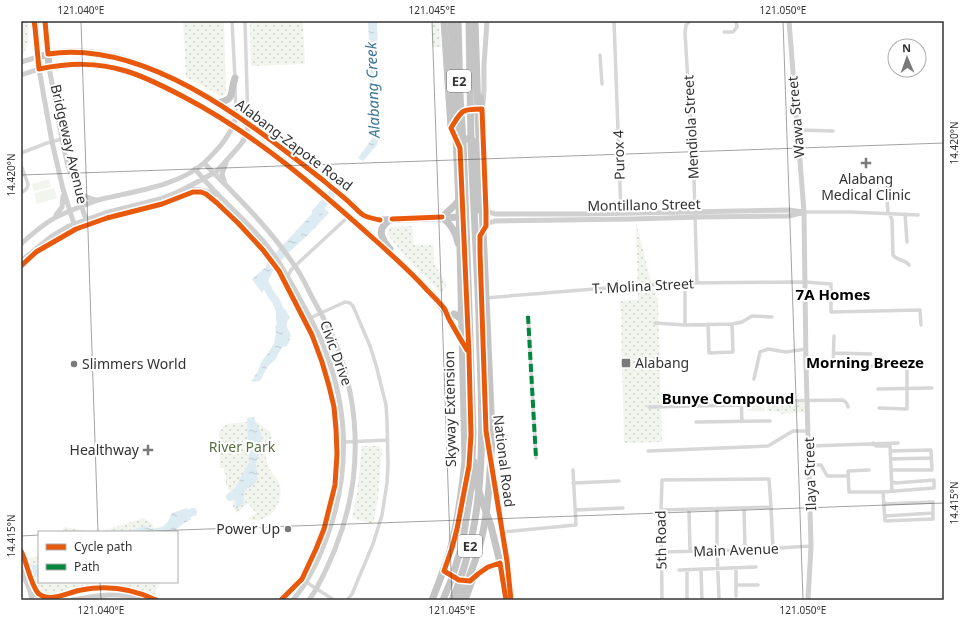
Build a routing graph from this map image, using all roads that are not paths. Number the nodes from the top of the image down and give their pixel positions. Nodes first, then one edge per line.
1 (232, 21) edge
2 (245, 21) edge
3 (444, 21) edge
4 (451, 21) edge
5 (458, 21) edge
6 (469, 21) edge
7 (476, 21) edge
8 (487, 21) edge
9 (614, 21) edge
10 (690, 21) edge
11 (736, 21) edge
12 (788, 21) edge
13 (35, 23) edge
14 (45, 23) edge
15 (724, 32) dead end
16 (48, 54) junction
17 (600, 55) dead end
18 (38, 57) junction
19 (21, 62) edge
20 (50, 67) junction
21 (39, 69) junction
22 (21, 75) edge
23 (235, 78) junction
24 (602, 84) dead end
25 (217, 103) junction
26 (482, 110) junction
27 (236, 116) junction
28 (248, 124) junction
29 (234, 127) junction
30 (451, 128) junction
31 (797, 130) junction
32 (833, 131) dead end
33 (247, 135) junction
34 (62, 139) junction
35 (52, 142) junction
36 (460, 148) junction
37 (21, 153) edge
38 (227, 160) junction
39 (204, 163) junction
40 (21, 165) edge
41 (196, 169) junction
42 (213, 173) junction
43 (883, 176) dead end
44 (203, 179) junction
45 (75, 185) junction
46 (225, 185) junction
47 (63, 189) junction
48 (462, 190) junction
49 (178, 192) junction
50 (21, 193) edge
51 (220, 197) junction
52 (101, 200) junction
53 (81, 207) junction
54 (70, 211) junction
55 (486, 211) junction
56 (804, 212) junction
57 (623, 213) junction
58 (632, 213) junction
59 (888, 213) junction
60 (495, 214) junction
61 (696, 214) junction
62 (905, 214) junction
63 (918, 215) dead end
64 (349, 216) junction
65 (442, 217) junction
66 (463, 217) junction
67 (52, 219) junction
68 (392, 219) junction
69 (625, 219) junction
70 (632, 219) junction
71 (86, 220) junction
72 (495, 221) junction
73 (74, 224) junction
74 (486, 226) junction
75 (480, 236) junction
76 (907, 242) dead end
77 (21, 244) edge
78 (21, 261) edge
79 (401, 263) junction
80 (909, 265) dead end
81 (295, 266) junction
82 (288, 276) junction
83 (805, 282) junction
84 (697, 283) junction
85 (685, 284) junction
86 (482, 298) junction
87 (443, 308) junction
88 (321, 313) junction
89 (454, 314) junction
90 (528, 316) dead end
91 (772, 317) dead end
92 (310, 318) junction
93 (655, 323) dead end
94 (708, 324) junction
95 (732, 324) junction
96 (685, 325) junction
97 (921, 325) dead end
98 (468, 333) junction
99 (834, 336) dead end
100 (806, 349) junction
101 (834, 353) junction
102 (469, 354) junction
103 (871, 354) dead end
104 (806, 364) junction
105 (907, 364) junction
106 (916, 364) dead end
107 (833, 366) junction
108 (754, 379) dead end
109 (907, 388) junction
110 (932, 388) dead end
111 (878, 389) dead end
112 (808, 400) junction
113 (742, 405) junction
114 (649, 407) dead end
115 (848, 407) dead end
116 (879, 408) dead end
117 (471, 419) junction
118 (742, 421) junction
119 (770, 421) dead end
120 (696, 422) dead end
121 (486, 431) junction
122 (808, 431) junction
123 (471, 435) junction
124 (388, 440) junction
125 (356, 441) junction
126 (344, 442) junction
127 (898, 443) dead end
128 (873, 444) junction
129 (809, 446) junction
130 (648, 451) dead end
131 (891, 451) junction
132 (536, 458) dead end
133 (931, 458) junction
134 (891, 459) junction
135 (810, 465) junction
136 (573, 470) dead end
137 (869, 470) dead end
138 (891, 470) junction
139 (848, 476) junction
140 (619, 481) dead end
141 (892, 482) junction
142 (573, 483) junction
143 (892, 491) junction
144 (884, 492) junction
145 (496, 499) junction
146 (482, 500) junction
147 (884, 504) junction
148 (771, 507) junction
149 (623, 508) dead end
150 (744, 508) junction
151 (717, 509) junction
152 (575, 510) junction
153 (661, 510) junction
154 (689, 510) junction
155 (933, 513) junction
156 (885, 516) junction
157 (502, 532) junction
158 (811, 546) junction
159 (773, 548) junction
160 (717, 550) junction
161 (745, 550) junction
162 (690, 551) junction
163 (661, 552) junction
164 (503, 562) junction
165 (756, 567) dead end
166 (21, 568) edge
167 (736, 568) junction
168 (701, 569) junction
169 (718, 569) junction
170 (679, 570) dead end
171 (687, 570) junction
172 (444, 571) junction
173 (474, 578) junction
174 (306, 582) junction
175 (758, 584) dead end
176 (736, 585) junction
177 (317, 589) junction
178 (30, 591) junction
179 (736, 596) dead end
180 (720, 598) dead end
181 (702, 599) dead end
182 (32, 600) edge
183 (43, 600) edge
184 (72, 600) edge
185 (143, 600) edge
186 (292, 600) edge
187 (309, 600) edge
188 (334, 600) edge
189 (347, 600) edge
190 (432, 600) edge
191 (443, 600) edge
192 (452, 600) edge
193 (459, 600) edge
194 (465, 600) edge
195 (506, 600) edge
196 (511, 600) edge
197 (662, 600) edge
198 (686, 600) edge
199 (808, 600) edge

1 - 23 street
2 - 28 street
3 - 30 highway
4 - 190 highway, Skyway Extension / E2, bridge
5 - 191 highway, E2, bridge
6 - 192 highway, E2, bridge
7 - 26 highway
7 - 193 highway, E2, bridge
8 - 26 main road
9 - 57 street, Purox 4
10 - 61 street, Mendiola Street
11 - 15 street
12 - 31 main road, Wawa Street
13 - 18 highway, Bridgeway Avenue
14 - 16 highway, Bridgeway Avenue
16 - 18 highway, Alabang-Zapote Road
16 - 20 highway, Bridgeway Avenue
16 - 25 highway, Alabang-Zapote Road
17 - 24 street
18 - 19 main road
18 - 21 highway, Bridgeway Avenue
20 - 21 highway, Alabang-Zapote Road
20 - 29 highway, Alabang-Zapote Road
20 - 34 main road, Bridgeway Avenue
21 - 22 main road
21 - 35 main road, Bridgeway Avenue
23 - 25 highway
23 - 27 street
25 - 27 highway, Alabang-Zapote Road
26 - 30 highway
26 - 55 highway
27 - 28 highway, Alabang-Zapote Road
27 - 29 main road
28 - 33 main road
28 - 68 highway, Alabang-Zapote Road
29 - 33 highway, Alabang-Zapote Road
29 - 39 main road
30 - 36 highway, National Road
31 - 32 street
31 - 56 main road, Wawa Street
33 - 38 main road
33 - 64 highway, Alabang-Zapote Road
34 - 35 street
34 - 45 main road, Bridgeway Avenue
35 - 37 street
35 - 47 main road, Bridgeway Avenue
36 - 48 highway, National Road
36 - 75 highway, National Road
38 - 42 main road
38 - 46 main road
39 - 41 main road
39 - 42 main road, Civic Drive
40 - 50 street
41 - 44 main road, Civic Drive
41 - 52 main road
42 - 44 main road
42 - 46 main road, Civic Drive
43 - 59 street
44 - 49 main road
44 - 51 main road, Civic Drive
45 - 52 main road
45 - 53 main road, Bridgeway Avenue
46 - 81 main road, Civic Drive
47 - 54 main road, Bridgeway Avenue
47 - 67 main road
48 - 65 highway
48 - 66 highway, National Road
49 - 51 main road
49 - 71 main road
51 - 82 main road, Civic Drive
52 - 53 main road
53 - 54 main road
53 - 71 main road, Bridgeway Avenue
54 - 67 main road
54 - 73 main road, Bridgeway Avenue
55 - 60 main road, Montillano Street
55 - 74 highway
56 - 59 street, Montillano Street
56 - 61 main road, Montillano Street
56 - 83 main road, Ilaya Street
57 - 58 main road, Montillano Street
57 - 60 main road, Montillano Street
57 - 69 main road
58 - 61 main road, Montillano Street
58 - 70 main road
59 - 62 street, Montillano Street
59 - 80 street
60 - 72 main road
61 - 70 main road, Montillano Street
61 - 84 street, Mendiola Street
62 - 63 street, Montillano Street
62 - 76 street
64 - 79 highway, Alabang-Zapote Road
64 - 81 street
65 - 66 highway
65 - 68 highway
65 - 89 highway
66 - 98 highway, National Road
67 - 77 main road
68 - 79 highway
69 - 70 main road, Montillano Street
69 - 72 main road, Montillano Street
71 - 73 main road
72 - 74 main road, Montillano Street
73 - 78 main road
74 - 75 highway
75 - 86 highway, National Road
79 - 87 highway, Alabang-Zapote Road
81 - 82 street
81 - 88 main road, Civic Drive
82 - 92 main road, Civic Drive
83 - 84 street, T. Molina Street
83 - 97 street, T. Molina Street
83 - 100 main road, Ilaya Street
84 - 85 street, T. Molina Street
85 - 86 street, T. Molina Street
85 - 96 street
86 - 121 highway, National Road
87 - 89 highway, Alabang-Zapote Road
87 - 102 highway, Alabang-Zapote Road
88 - 92 street
88 - 124 street
88 - 125 main road, Civic Drive
89 - 98 highway, Alabang-Zapote Road
90 - 132 street
91 - 95 street
92 - 126 main road, Civic Drive
93 - 96 street
94 - 95 street
94 - 95 street
94 - 96 street
98 - 102 highway, National Road
99 - 101 street
100 - 104 main road, Ilaya Street
100 - 108 street
101 - 103 street
101 - 107 street
102 - 117 highway, National Road
104 - 107 street
104 - 112 main road, Ilaya Street
105 - 106 street
105 - 107 street
105 - 109 street
109 - 110 street
109 - 111 street
109 - 116 street
112 - 113 street
112 - 115 street
112 - 122 main road, Ilaya Street
113 - 114 street
113 - 118 street
117 - 121 highway
117 - 123 highway, National Road
118 - 119 street
118 - 120 street
121 - 145 highway, National Road
122 - 129 main road, Ilaya Street
122 - 130 street
123 - 146 highway, National Road
123 - 172 highway
124 - 125 street
124 - 189 street
125 - 126 street
125 - 177 main road, Civic Drive
126 - 174 main road, Civic Drive
127 - 128 street
128 - 129 street
128 - 131 street
129 - 135 main road, Ilaya Street
131 - 133 street
131 - 134 street
133 - 134 street
133 - 138 street
134 - 138 street
135 - 139 street
135 - 158 main road, Ilaya Street
136 - 142 street
137 - 139 street
138 - 141 street
139 - 144 street
140 - 142 street
141 - 143 street
141 - 143 street
142 - 152 street
143 - 144 street
144 - 147 street
145 - 146 highway
145 - 157 highway, National Road
146 - 164 highway, National Road
147 - 155 street
147 - 156 street
148 - 150 street
148 - 153 street, 5th Road
148 - 159 street
149 - 152 street
150 - 151 street
150 - 161 street
151 - 154 street
151 - 160 street
152 - 157 street
153 - 154 street
153 - 163 street, 5th Road
154 - 162 street
155 - 156 street
155 - 156 street
157 - 164 highway, National Road
158 - 159 street, Main Avenue
158 - 199 main road, Ilaya Street
159 - 161 street, Main Avenue
160 - 161 street, Main Avenue
160 - 162 street, Main Avenue
160 - 169 street
162 - 163 street, Main Avenue
163 - 197 street, 5th Road
164 - 173 highway
164 - 195 highway, National Road
164 - 196 highway, National Road
165 - 167 street
166 - 178 main road
167 - 169 street
167 - 176 street
168 - 169 street
168 - 171 street
168 - 181 street
169 - 180 street
170 - 171 street
171 - 198 street
172 - 173 highway
172 - 190 highway
173 - 194 highway
174 - 177 street
174 - 186 main road, Civic Drive
175 - 176 street
176 - 179 street
177 - 187 main road, Civic Drive
177 - 188 street
178 - 182 main road
178 - 183 main road
184 - 185 main road

